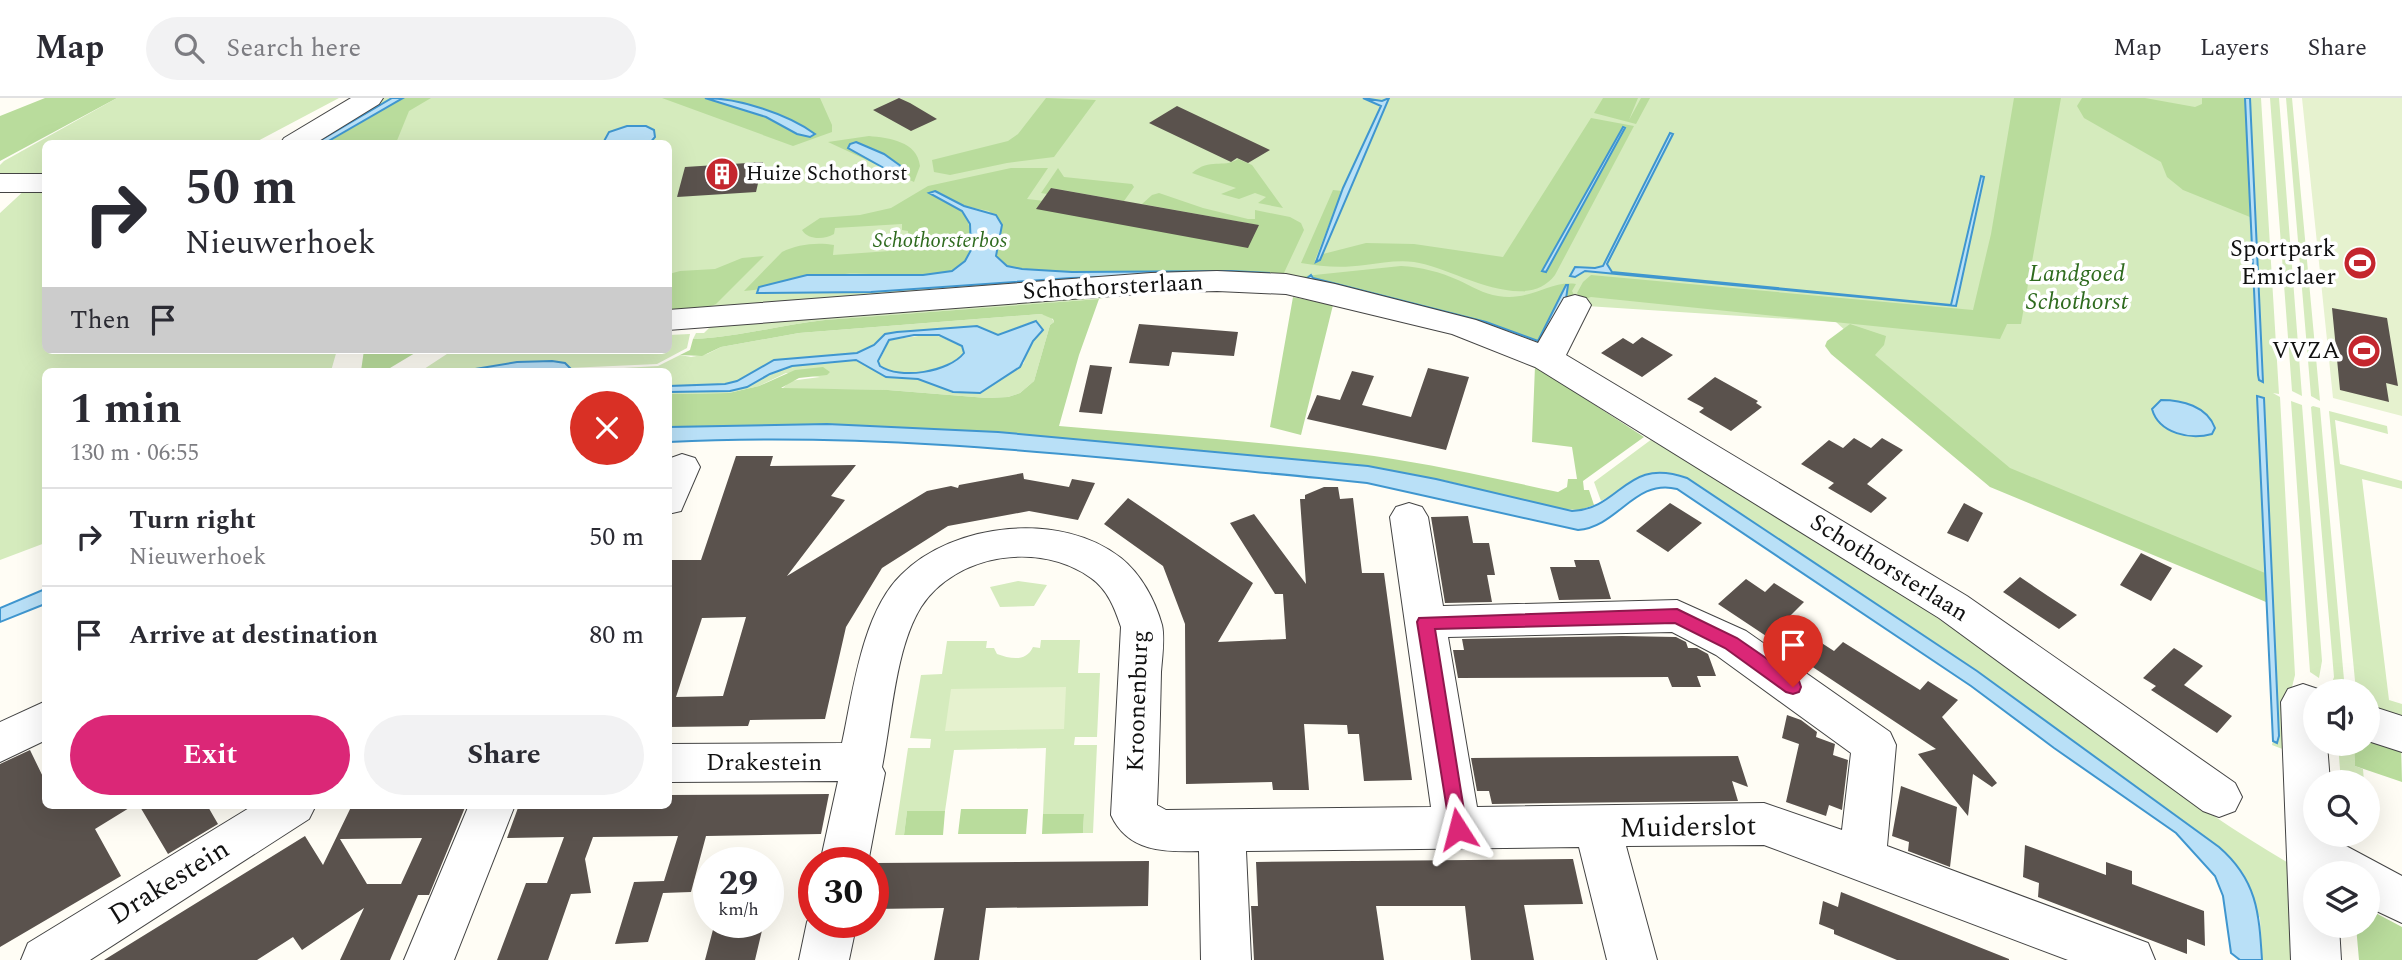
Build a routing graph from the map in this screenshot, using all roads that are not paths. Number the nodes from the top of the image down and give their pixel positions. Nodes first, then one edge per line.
1 (370, 98) edge
2 (301, 140) edge
3 (1575, 305) dead end
4 (672, 320) edge
5 (1547, 359) junction
6 (682, 467) dead end
7 (672, 491) edge
8 (1409, 517) dead end
9 (1425, 622) junction
10 (42, 721) edge
11 (2380, 727) edge
12 (2402, 734) edge
13 (0, 743) edge
14 (2309, 756) edge
15 (672, 763) edge
16 (859, 767) junction
17 (2219, 797) dead end
18 (287, 809) edge
19 (490, 809) edge
20 (1598, 828) junction
21 (1458, 829) junction
22 (1222, 832) junction
23 (846, 847) edge
24 (2309, 850) junction
25 (1863, 858) junction
26 (2330, 861) edge
27 (2380, 889) edge
28 (2402, 901) edge
29 (829, 938) edge
30 (46, 960) edge
31 (429, 960) edge
32 (824, 960) edge
33 (1226, 960) edge
34 (1632, 960) edge
35 (2130, 960) edge
36 (2316, 960) edge

1 - 2 street
3 - 5 street
4 - 5 street, Schothorsterlaan
5 - 17 street, Schothorsterlaan
6 - 7 street
8 - 9 street
9 - 21 street
9 - 25 street
10 - 13 street
11 - 12 street
14 - 24 street
15 - 16 street, Drakestein
16 - 22 street, Kroonenburg
16 - 23 street, Kroonenburg
18 - 30 street, Drakestein
19 - 31 street
20 - 21 street, Muiderslot
20 - 25 street, Muiderslot
20 - 34 street
21 - 22 street, Muiderslot
22 - 33 street
24 - 26 street
24 - 36 street
25 - 35 street, Muiderslot
27 - 28 street
29 - 32 street

